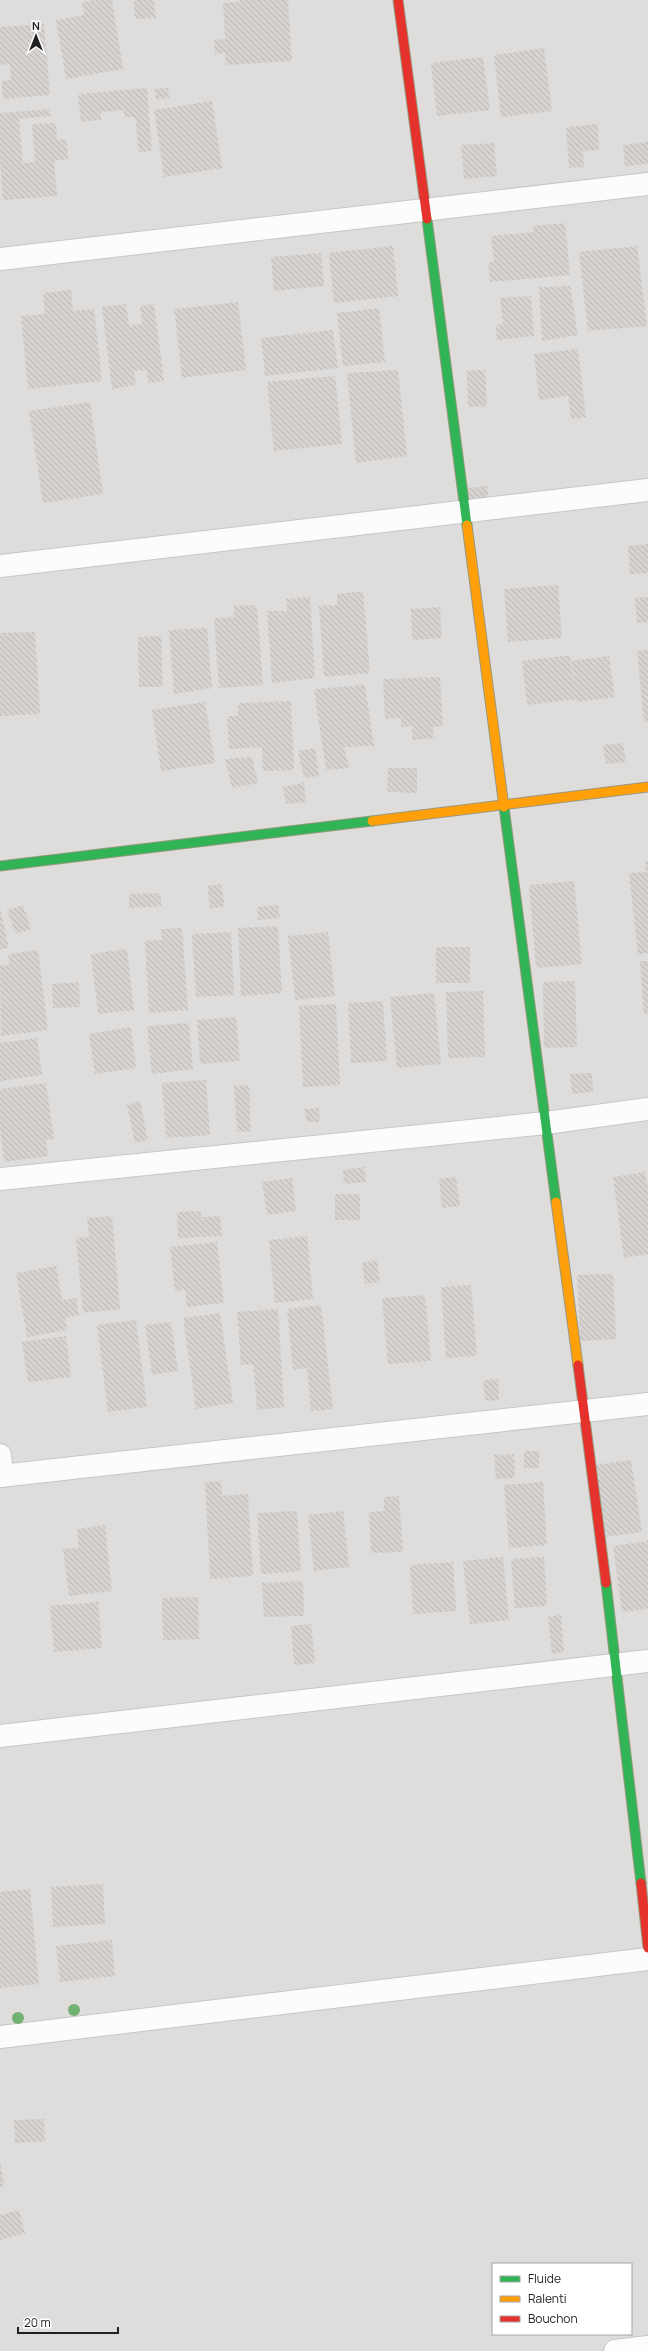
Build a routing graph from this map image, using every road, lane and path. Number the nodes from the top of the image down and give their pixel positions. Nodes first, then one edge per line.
1 (398, 0) edge
2 (648, 184) edge
3 (426, 210) junction
4 (0, 259) edge
5 (648, 490) edge
6 (466, 512) junction
7 (0, 566) edge
8 (648, 787) edge
9 (504, 804) junction
10 (0, 866) edge
11 (648, 1108) edge
12 (546, 1123) junction
13 (0, 1179) edge
14 (648, 1404) edge
15 (584, 1411) junction
16 (1, 1469) edge
17 (648, 1661) edge
18 (617, 1665) junction
19 (0, 1736) edge
20 (648, 1948) edge
21 (648, 1959) edge
22 (0, 2037) edge
23 (648, 2347) edge
24 (615, 2351) edge

1 - 3 street
2 - 3 street
3 - 4 street
3 - 6 street
5 - 6 street
6 - 7 street
6 - 9 street
8 - 9 street
9 - 10 street
9 - 12 street
11 - 12 street
12 - 13 street
12 - 15 street
14 - 15 street
15 - 16 street
15 - 18 street
17 - 18 street
18 - 19 street
18 - 20 street
21 - 22 street
23 - 24 street

